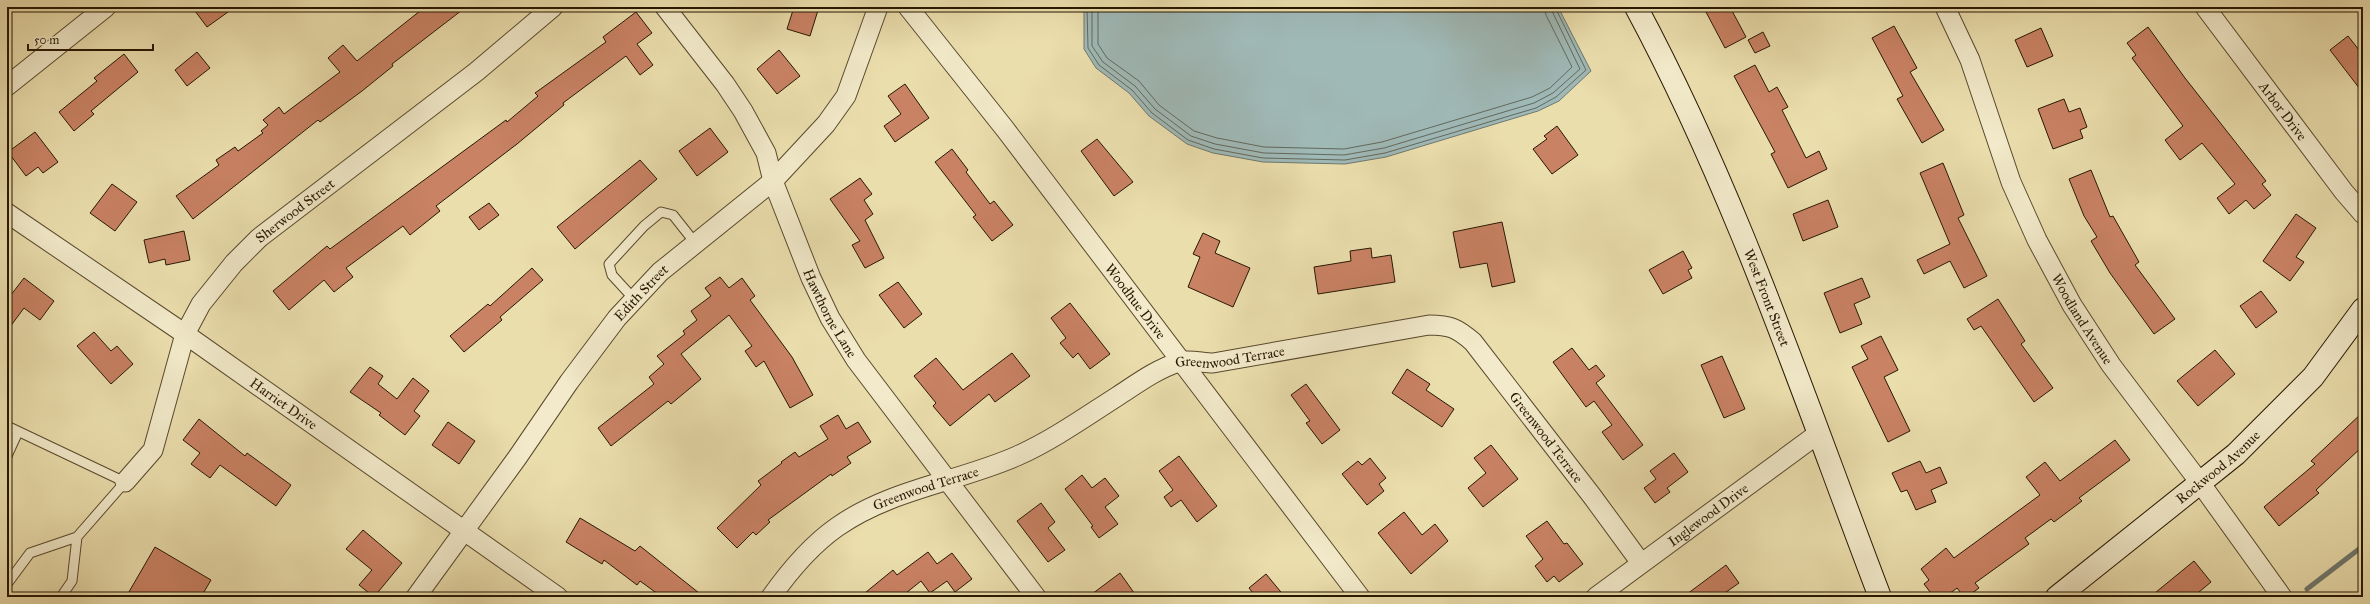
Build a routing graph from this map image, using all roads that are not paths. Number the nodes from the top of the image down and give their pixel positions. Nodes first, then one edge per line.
1 (106, 7) edge
2 (553, 7) edge
3 (666, 7) edge
4 (878, 7) edge
5 (908, 7) edge
6 (1636, 7) edge
7 (1945, 7) edge
8 (2205, 7) edge
9 (7, 86) edge
10 (773, 181) junction
11 (7, 213) edge
12 (2363, 214) edge
13 (696, 244) junction
14 (634, 299) junction
15 (2362, 312) edge
16 (186, 334) junction
17 (1181, 362) junction
18 (7, 426) edge
19 (18, 432) junction
20 (1819, 433) junction
21 (7, 456) edge
22 (125, 482) junction
23 (948, 482) junction
24 (2201, 484) junction
25 (463, 532) junction
26 (77, 537) junction
27 (1641, 563) junction
28 (7, 584) edge
29 (61, 597) edge
30 (416, 597) edge
31 (558, 597) edge
32 (771, 597) edge
33 (1036, 597) edge
34 (1360, 597) edge
35 (1596, 597) edge
36 (1880, 597) edge
37 (2057, 597) edge
38 (2282, 597) edge

1 - 9 street
2 - 16 street, Sherwood Street
3 - 10 street, Hawthorne Lane
4 - 10 street, Edith Street
5 - 17 street, Woodhue Drive
6 - 20 street, West Front Street
7 - 24 street, Woodland Avenue
8 - 12 street, Arbor Drive
10 - 13 street, Edith Street
10 - 23 street, Hawthorne Lane
11 - 16 street, Harriet Drive
13 - 14 street, Edith Street
13 - 14 lane
14 - 25 street, Edith Street
15 - 24 street, Rockwood Avenue
16 - 22 street, Sherwood Street
16 - 25 street, Harriet Drive
17 - 23 street, Greenwood Terrace
17 - 27 street, Greenwood Terrace
17 - 34 street, Woodhue Drive
18 - 19 lane
19 - 21 lane
19 - 22 lane
20 - 27 street, Inglewood Drive
20 - 36 street, West Front Street
22 - 26 lane
23 - 32 street, Greenwood Terrace
23 - 33 street, Hawthorne Lane
24 - 37 street, Rockwood Avenue
24 - 38 street, Woodland Avenue
25 - 30 street, Edith Street
25 - 31 street, Harriet Drive
26 - 28 lane
26 - 29 lane
27 - 35 street, Inglewood Drive

